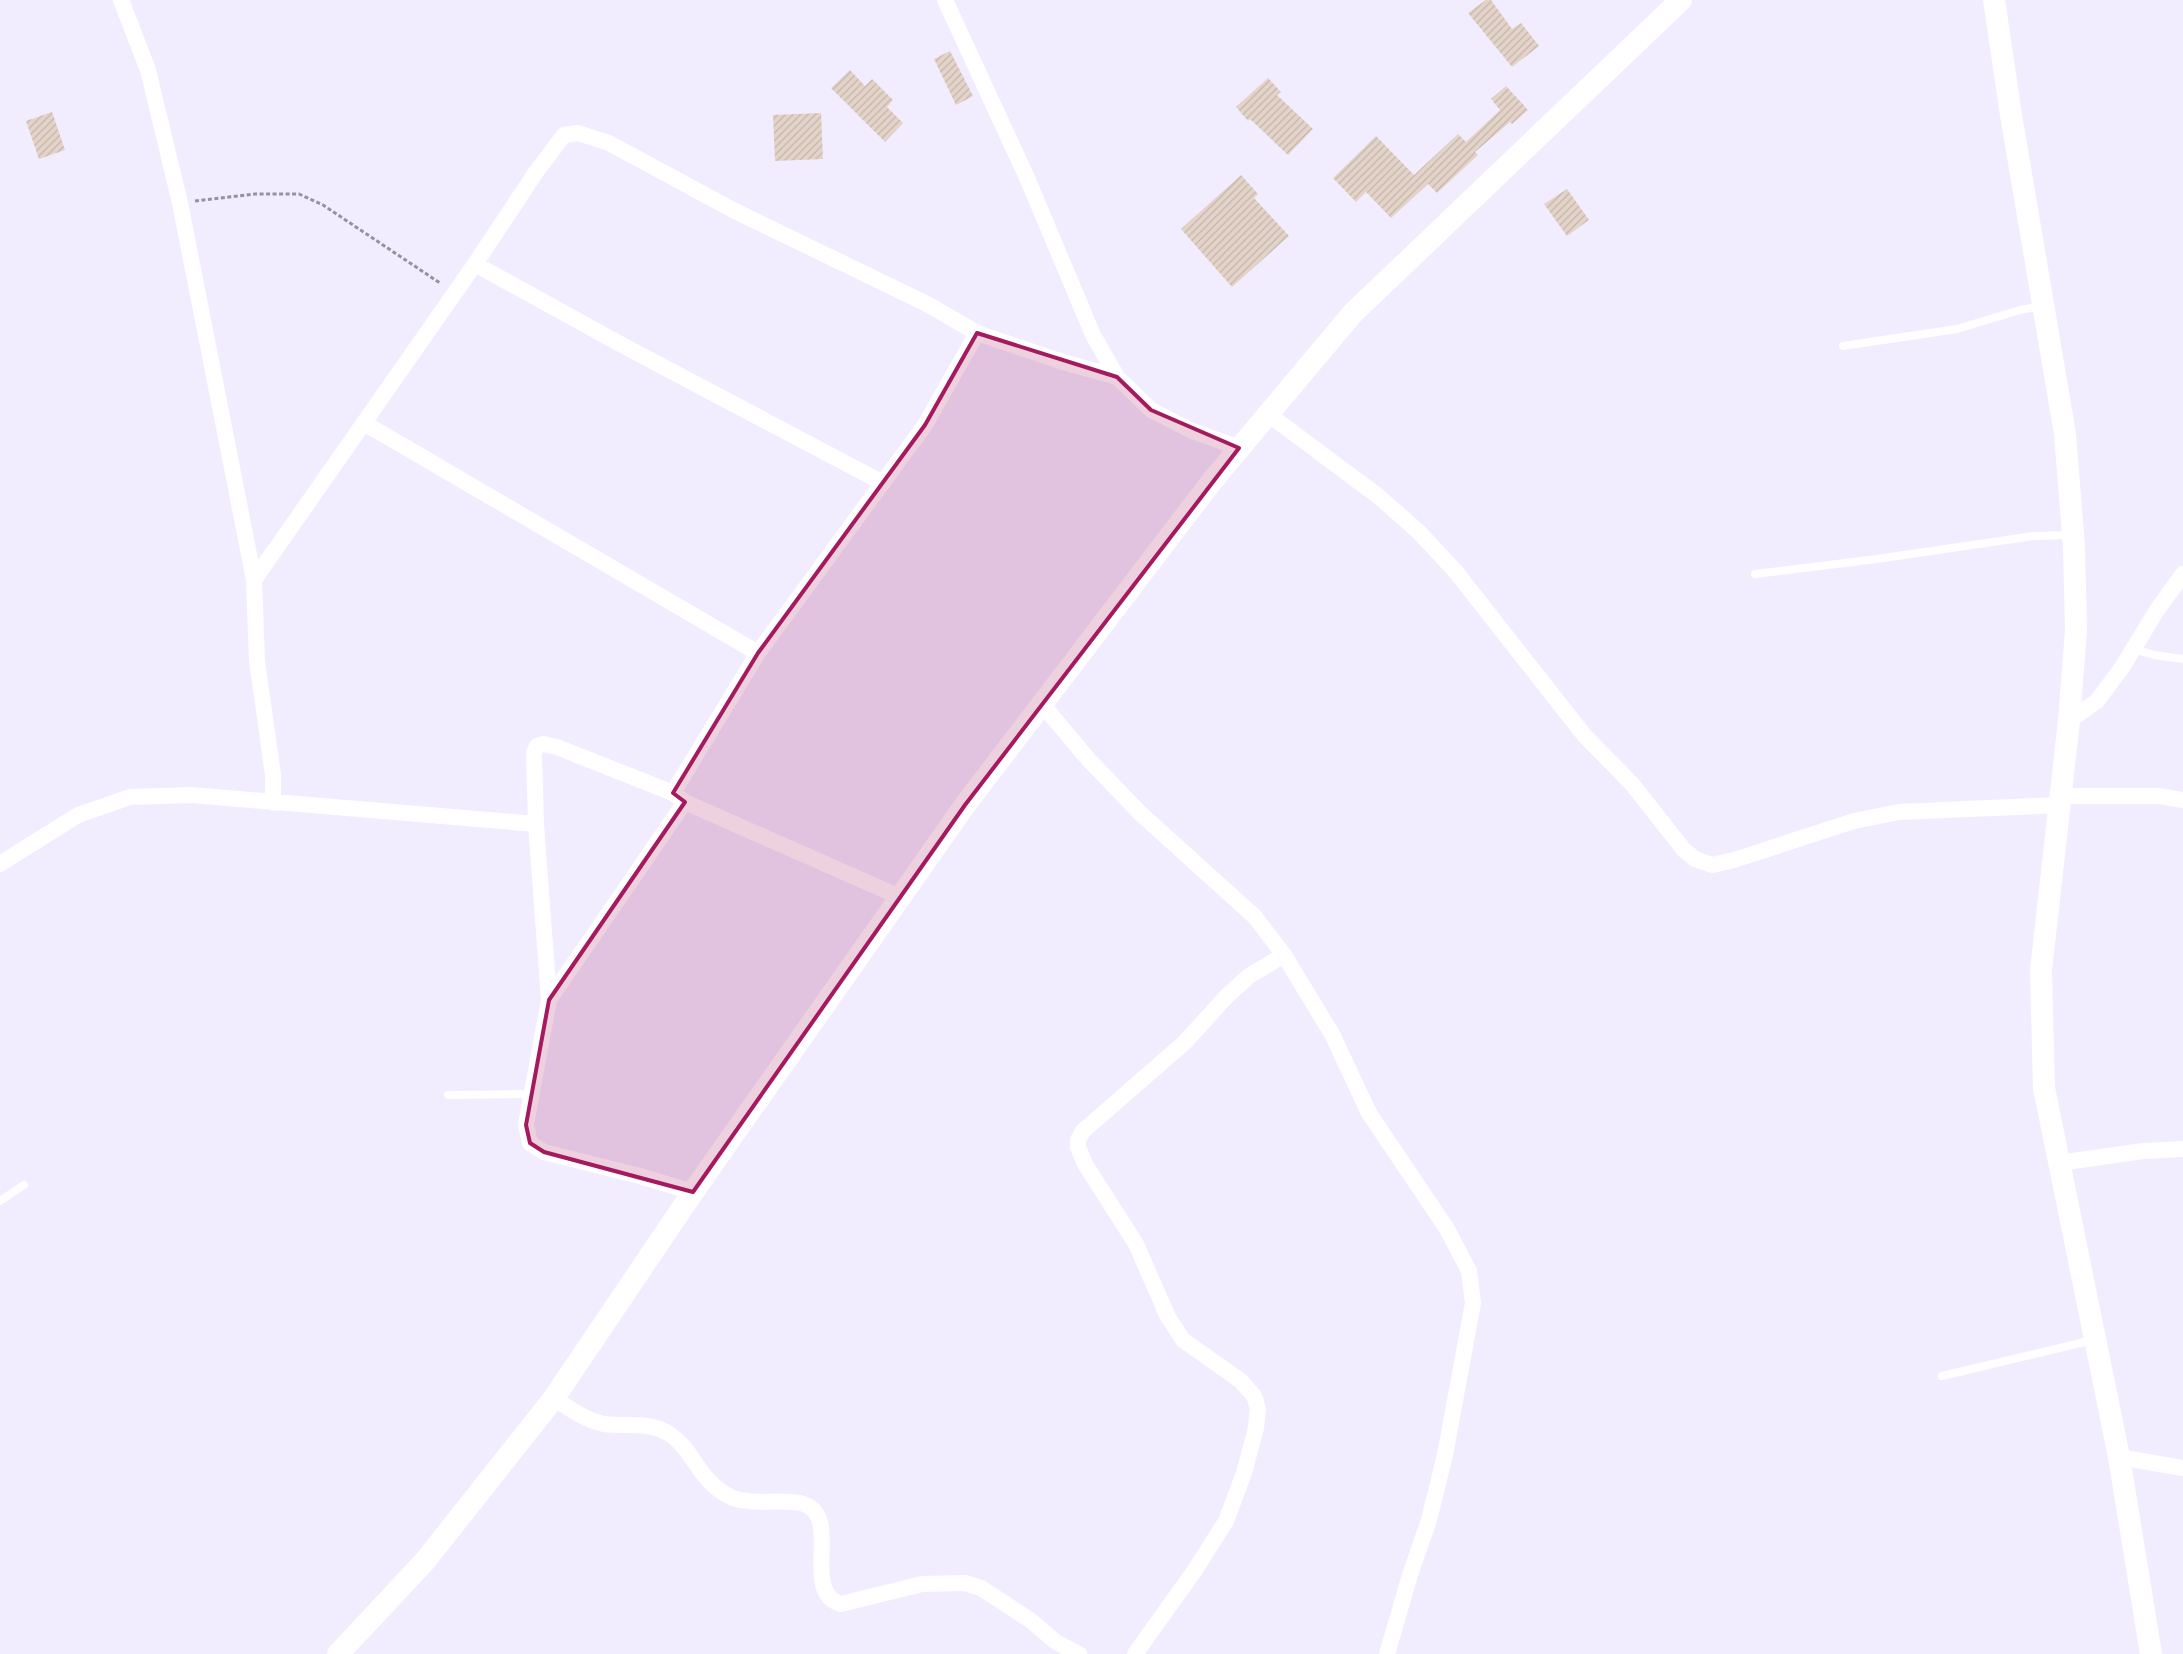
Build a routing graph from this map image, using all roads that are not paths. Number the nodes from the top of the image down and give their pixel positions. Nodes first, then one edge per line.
1 (120, 0) edge
2 (946, 0) edge
3 (1681, 0) edge
4 (1994, 0) edge
5 (475, 264) junction
6 (2044, 306) junction
7 (977, 333) junction
8 (1843, 346) dead end
9 (1117, 377) junction
10 (1268, 414) junction
11 (364, 423) junction
12 (1239, 448) junction
13 (883, 483) junction
14 (2074, 535) junction
15 (1755, 574) dead end
16 (2183, 574) edge
17 (254, 580) junction
18 (2134, 649) junction
19 (758, 653) junction
20 (2183, 659) edge
21 (1042, 704) junction
22 (2069, 721) junction
23 (679, 797) junction
24 (2183, 800) edge
25 (2061, 801) junction
26 (273, 803) junction
27 (536, 824) junction
28 (0, 864) edge
29 (900, 897) junction
30 (1284, 955) junction
31 (549, 1000) junction
32 (533, 1094) junction
33 (448, 1095) dead end
34 (2183, 1149) edge
35 (2059, 1164) junction
36 (24, 1185) dead end
37 (693, 1192) junction
38 (0, 1201) edge
39 (2095, 1339) junction
40 (1942, 1376) dead end
41 (554, 1398) junction
42 (2119, 1457) junction
43 (2183, 1468) edge
44 (338, 1654) edge
45 (1079, 1654) edge
46 (1135, 1654) edge
47 (1387, 1654) edge
48 (2150, 1654) edge

1 - 17 street
2 - 9 street
3 - 10 main road
4 - 6 main road
5 - 7 street
5 - 11 street
5 - 13 street
6 - 8 lane
6 - 14 main road
7 - 9 street
7 - 13 street
9 - 12 street
10 - 12 main road
10 - 25 street
11 - 17 street
11 - 19 street
12 - 21 main road
13 - 19 street
14 - 15 lane
14 - 22 main road
16 - 18 street
17 - 26 street
18 - 20 lane
18 - 22 street
19 - 23 street
21 - 29 main road
21 - 30 street
22 - 25 main road
23 - 27 street
23 - 29 street
23 - 31 street
24 - 25 street
25 - 35 main road
26 - 27 street
26 - 28 street
27 - 31 street
29 - 37 main road
30 - 46 street
30 - 47 street
31 - 32 street
32 - 33 lane
32 - 37 street
34 - 35 street
35 - 39 main road
36 - 38 lane
37 - 41 main road
39 - 40 lane
39 - 42 main road
41 - 44 main road
41 - 45 street
42 - 43 street
42 - 48 main road

